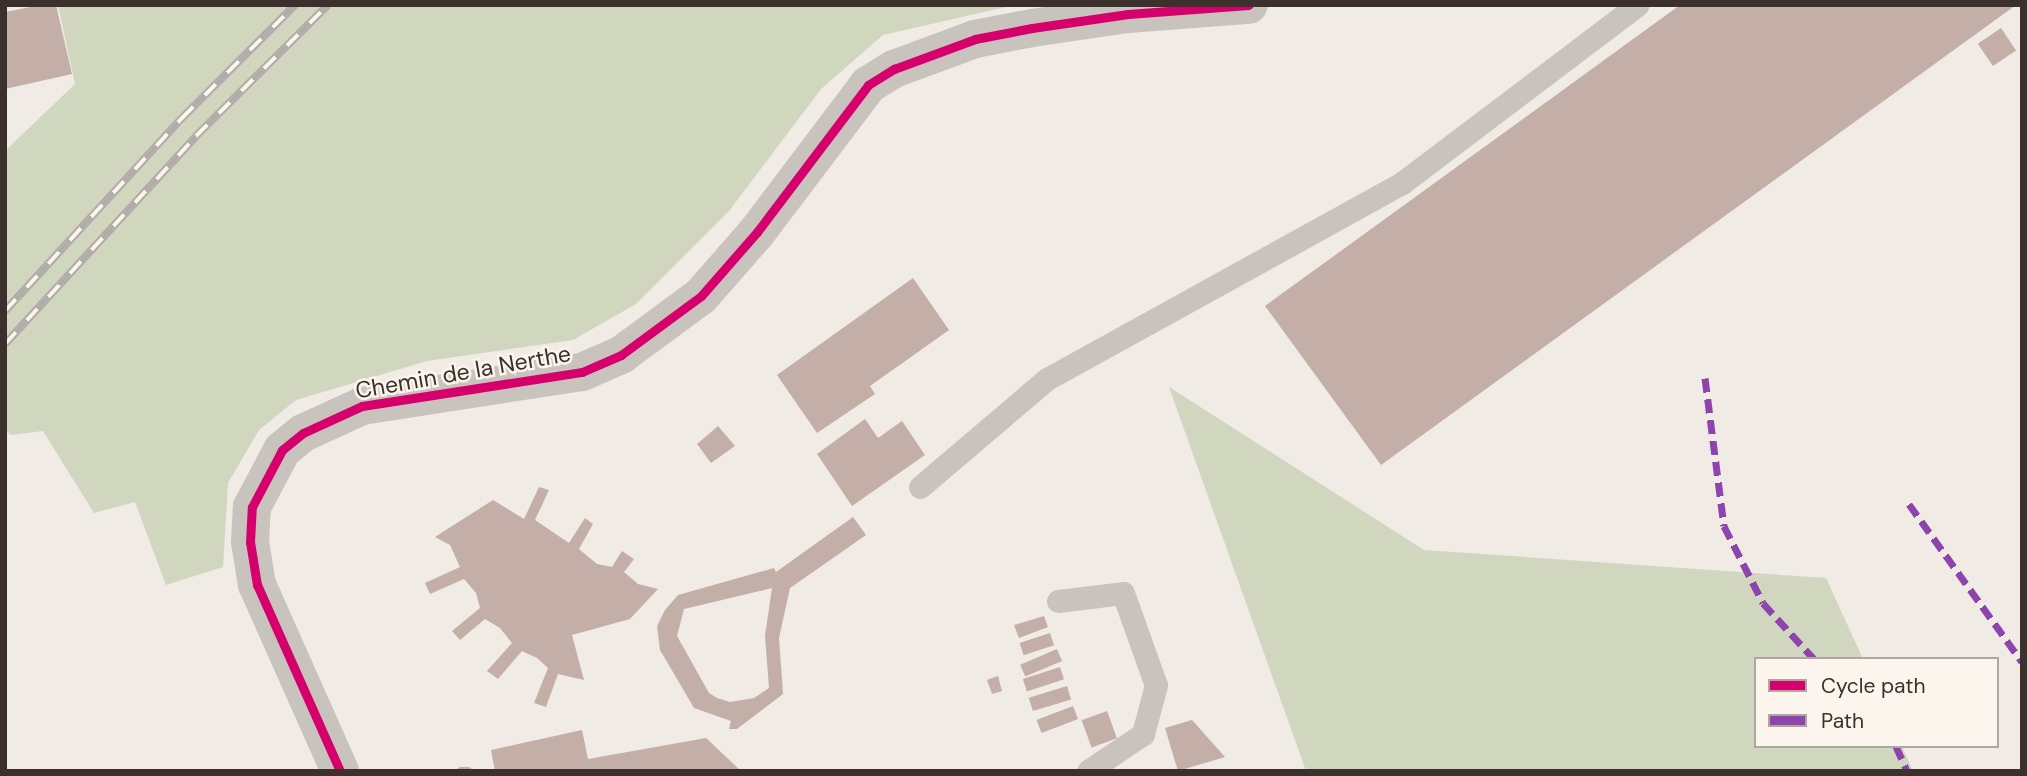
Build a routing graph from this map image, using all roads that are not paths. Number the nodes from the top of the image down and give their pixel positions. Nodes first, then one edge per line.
1 (1249, 5) edge
2 (1637, 5) edge
3 (920, 488) dead end
4 (1058, 601) dead end
5 (340, 771) edge
6 (1088, 771) edge

1 - 5 street, Chemin de la Nerthe
2 - 3 lane
4 - 6 lane

